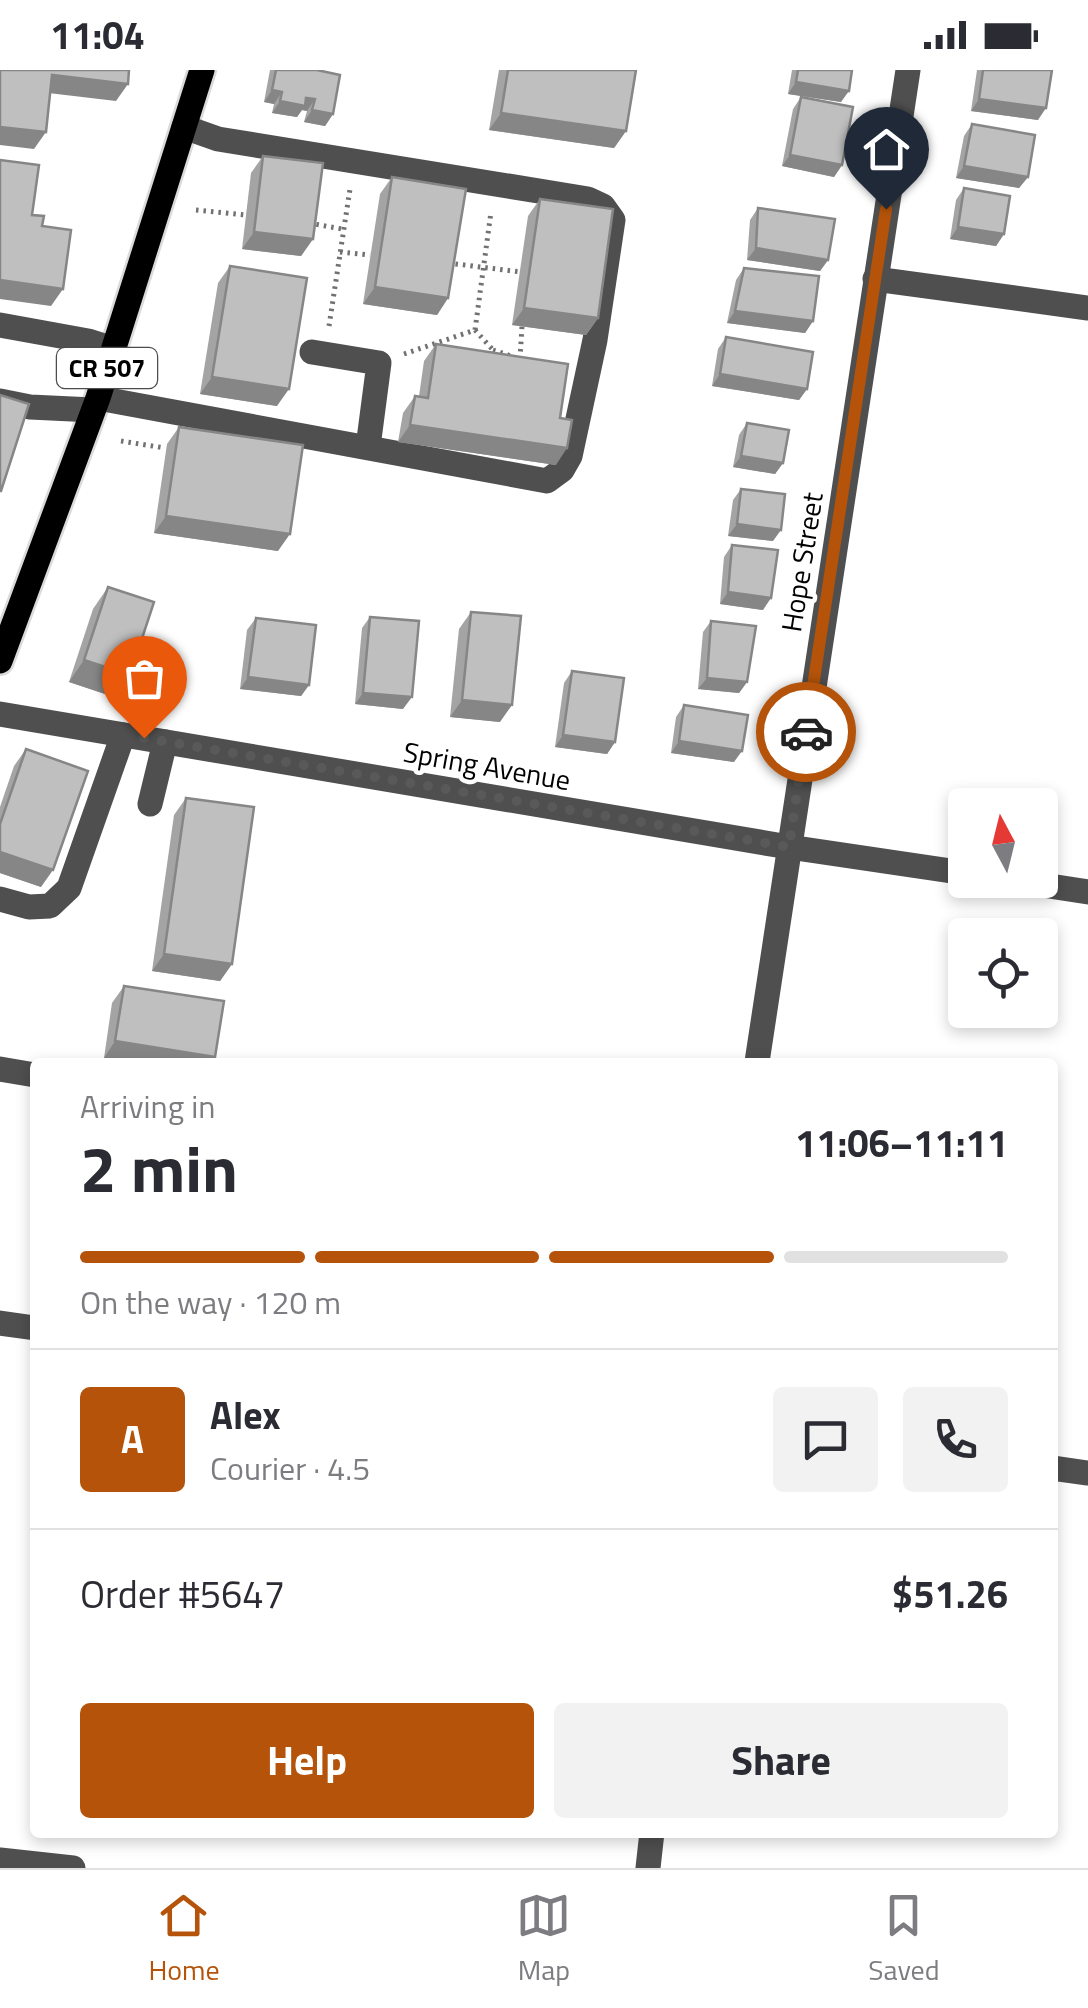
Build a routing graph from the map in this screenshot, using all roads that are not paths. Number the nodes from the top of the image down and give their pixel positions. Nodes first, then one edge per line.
1 (202, 70) edge
2 (908, 70) edge
3 (184, 127) junction
4 (875, 279) junction
5 (1088, 308) edge
6 (0, 326) edge
7 (113, 350) junction
8 (318, 353) road end
9 (0, 401) edge
10 (95, 404) junction
11 (368, 447) junction
12 (0, 661) edge
13 (0, 714) edge
14 (123, 735) junction
15 (165, 742) junction
16 (150, 804) dead end
17 (789, 847) junction
18 (948, 870) edge
19 (1058, 887) edge
20 (1088, 892) edge
21 (0, 899) edge
22 (757, 1058) edge
23 (0, 1069) edge
24 (30, 1073) edge
25 (0, 1323) edge
26 (30, 1327) edge
27 (1058, 1469) edge
28 (1088, 1473) edge
29 (651, 1838) edge
30 (0, 1860) edge
31 (72, 1868) edge
32 (648, 1868) edge

1 - 3 main road, CR 507
2 - 4 street, Hope Street
3 - 7 main road, CR 507
3 - 11 street
4 - 5 street
4 - 17 street, Hope Street
6 - 7 street
7 - 10 main road, CR 507
8 - 11 street
9 - 10 street
10 - 11 street
10 - 12 main road, CR 507
13 - 14 street, Spring Avenue
14 - 15 street, Spring Avenue
14 - 21 street
15 - 16 street
15 - 17 street, Spring Avenue
17 - 18 street, Spring Avenue
17 - 22 street, Hope Street
19 - 20 street
23 - 24 street
25 - 26 street
27 - 28 street
29 - 32 street
30 - 31 street

